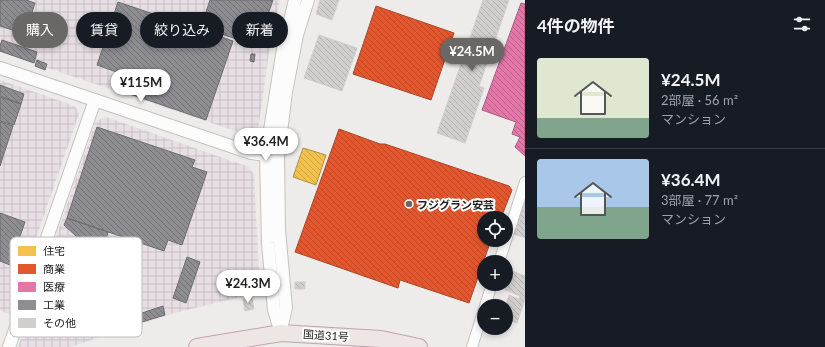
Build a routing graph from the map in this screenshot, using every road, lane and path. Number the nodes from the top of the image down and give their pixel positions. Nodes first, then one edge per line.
1 (295, 0) edge
2 (308, 0) edge
3 (0, 68) edge
4 (95, 100) junction
5 (272, 156) junction
6 (525, 182) edge
7 (47, 237) edge
8 (501, 255) edge
9 (477, 331) edge
10 (281, 333) junction
11 (12, 337) edge
12 (9, 347) edge
13 (198, 347) edge
14 (239, 347) edge
15 (419, 347) edge
16 (472, 347) edge

1 - 5 street
2 - 5 street
3 - 4 street
4 - 5 street
4 - 7 street
5 - 10 street
6 - 8 street
9 - 16 street
10 - 13 highway, 国道31号
10 - 14 highway, 国道31号
10 - 15 highway, 国道31号
11 - 12 street

